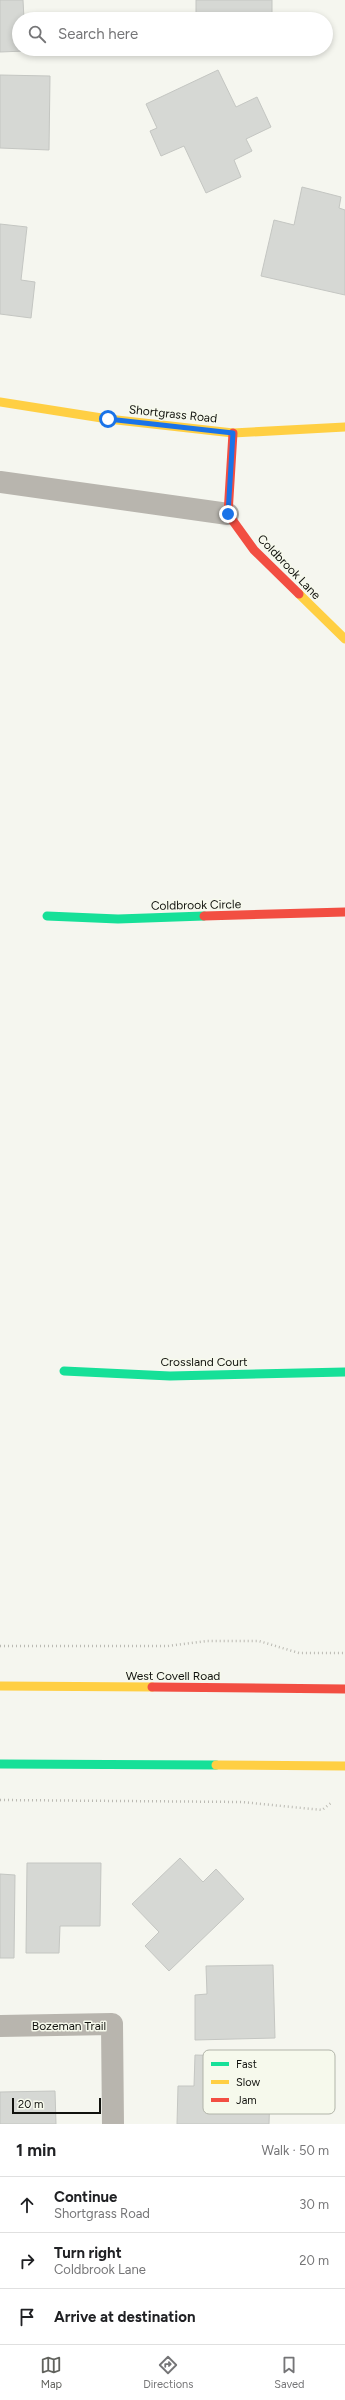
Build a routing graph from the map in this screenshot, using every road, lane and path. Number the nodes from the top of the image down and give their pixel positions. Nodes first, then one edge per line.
1 (0, 402) edge
2 (345, 426) edge
3 (233, 433) junction
4 (0, 482) edge
5 (228, 514) junction
6 (345, 639) edge
7 (345, 912) edge
8 (47, 916) dead end
9 (64, 1371) dead end
10 (345, 1372) edge
11 (0, 1646) edge
12 (345, 1652) edge
13 (0, 1686) edge
14 (345, 1689) edge
15 (0, 1764) edge
16 (345, 1766) edge
17 (0, 1800) edge
18 (331, 1803) dead end
19 (0, 2026) edge
20 (113, 2124) edge

1 - 3 street, Shortgrass Road
2 - 3 street, Shortgrass Road
3 - 5 street
4 - 5 street
5 - 6 street, Coldbrook Lane
7 - 8 street, Coldbrook Circle
9 - 10 street, Crossland Court
11 - 12 path
13 - 14 street, West Covell Road
15 - 16 street
17 - 18 path
19 - 20 street, Bozeman Trail

